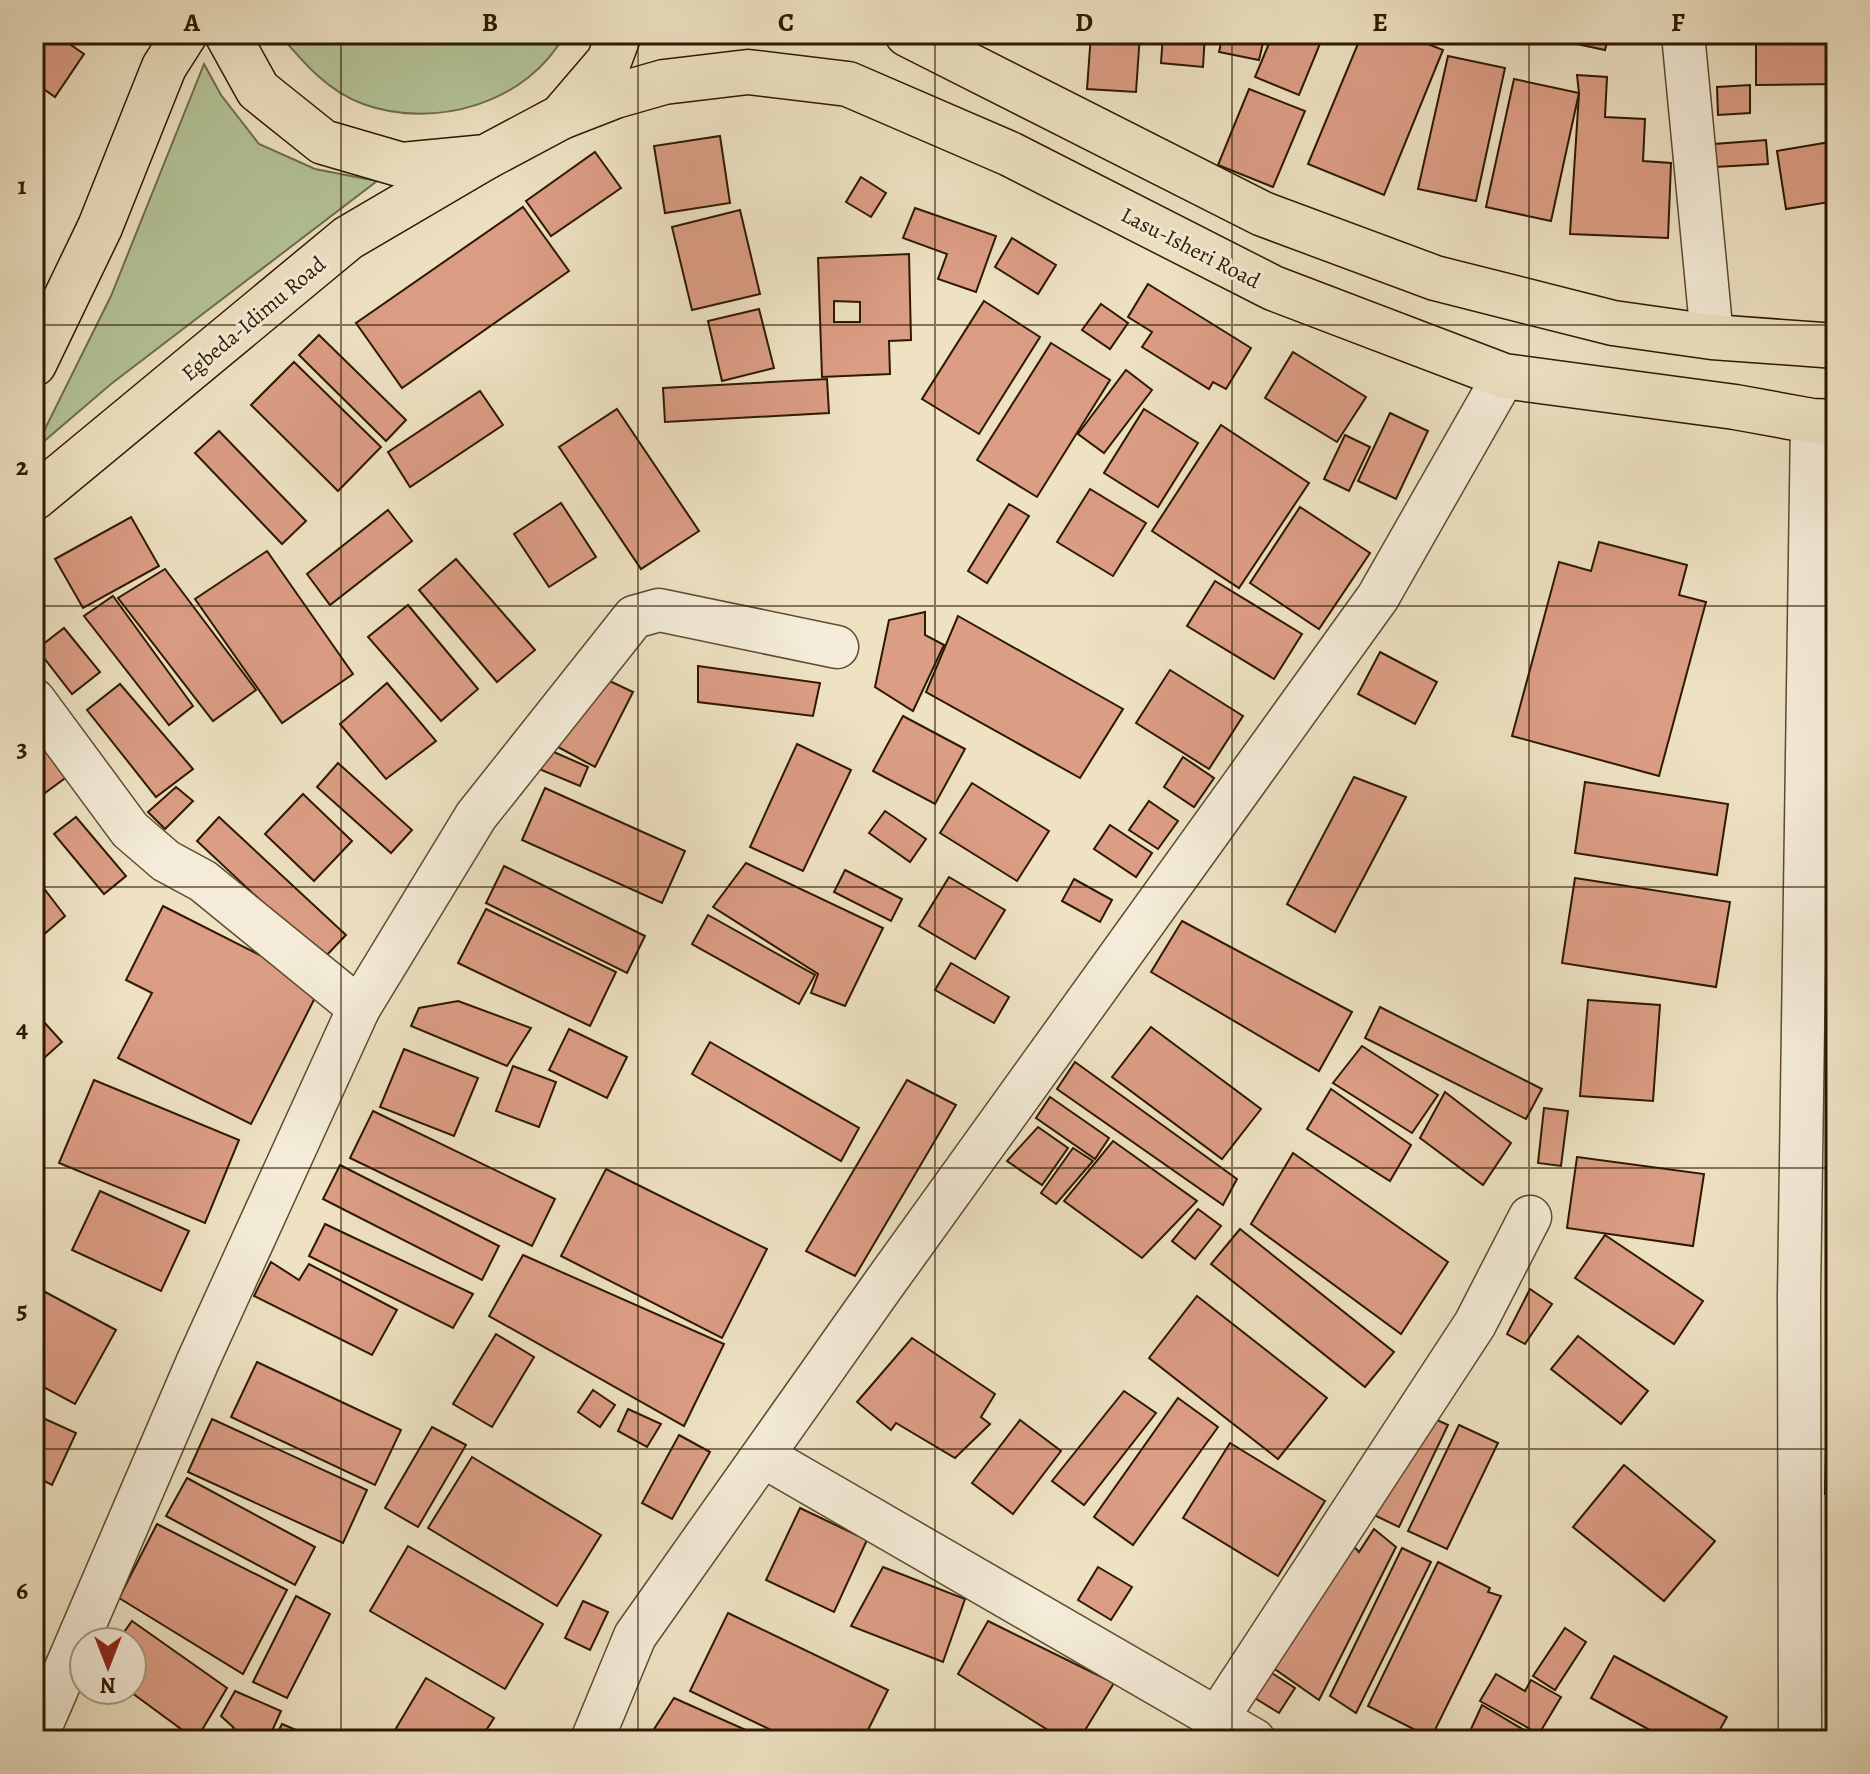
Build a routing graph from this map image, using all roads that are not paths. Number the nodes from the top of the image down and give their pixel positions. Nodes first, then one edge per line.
1 (185, 34) edge
2 (227, 34) edge
3 (619, 34) edge
4 (907, 34) edge
5 (1683, 34) edge
6 (561, 117) junction
7 (486, 157) junction
8 (1712, 337) junction
9 (1836, 346) edge
10 (34, 364) edge
11 (1504, 376) junction
12 (1824, 422) edge
13 (34, 498) edge
14 (837, 647) dead end
15 (34, 700) edge
16 (359, 1008) junction
17 (1530, 1217) dead end
18 (763, 1456) junction
19 (1216, 1720) junction
20 (35, 1740) edge
21 (592, 1740) edge
22 (1254, 1740) edge
23 (1800, 1740) edge

1 - 10 main road
2 - 7 main road
3 - 6 main road
4 - 8 main road
5 - 8 street
6 - 7 main road, Egbeda-Idimu Road
6 - 11 main road, Lasu-Isheri Road
7 - 13 main road, Egbeda-Idimu Road
8 - 9 main road
11 - 12 main road, Lasu-Isheri Road
11 - 18 street
12 - 23 street
14 - 16 street
15 - 16 street
16 - 20 street
17 - 19 street
18 - 19 street
18 - 21 street
19 - 22 street

